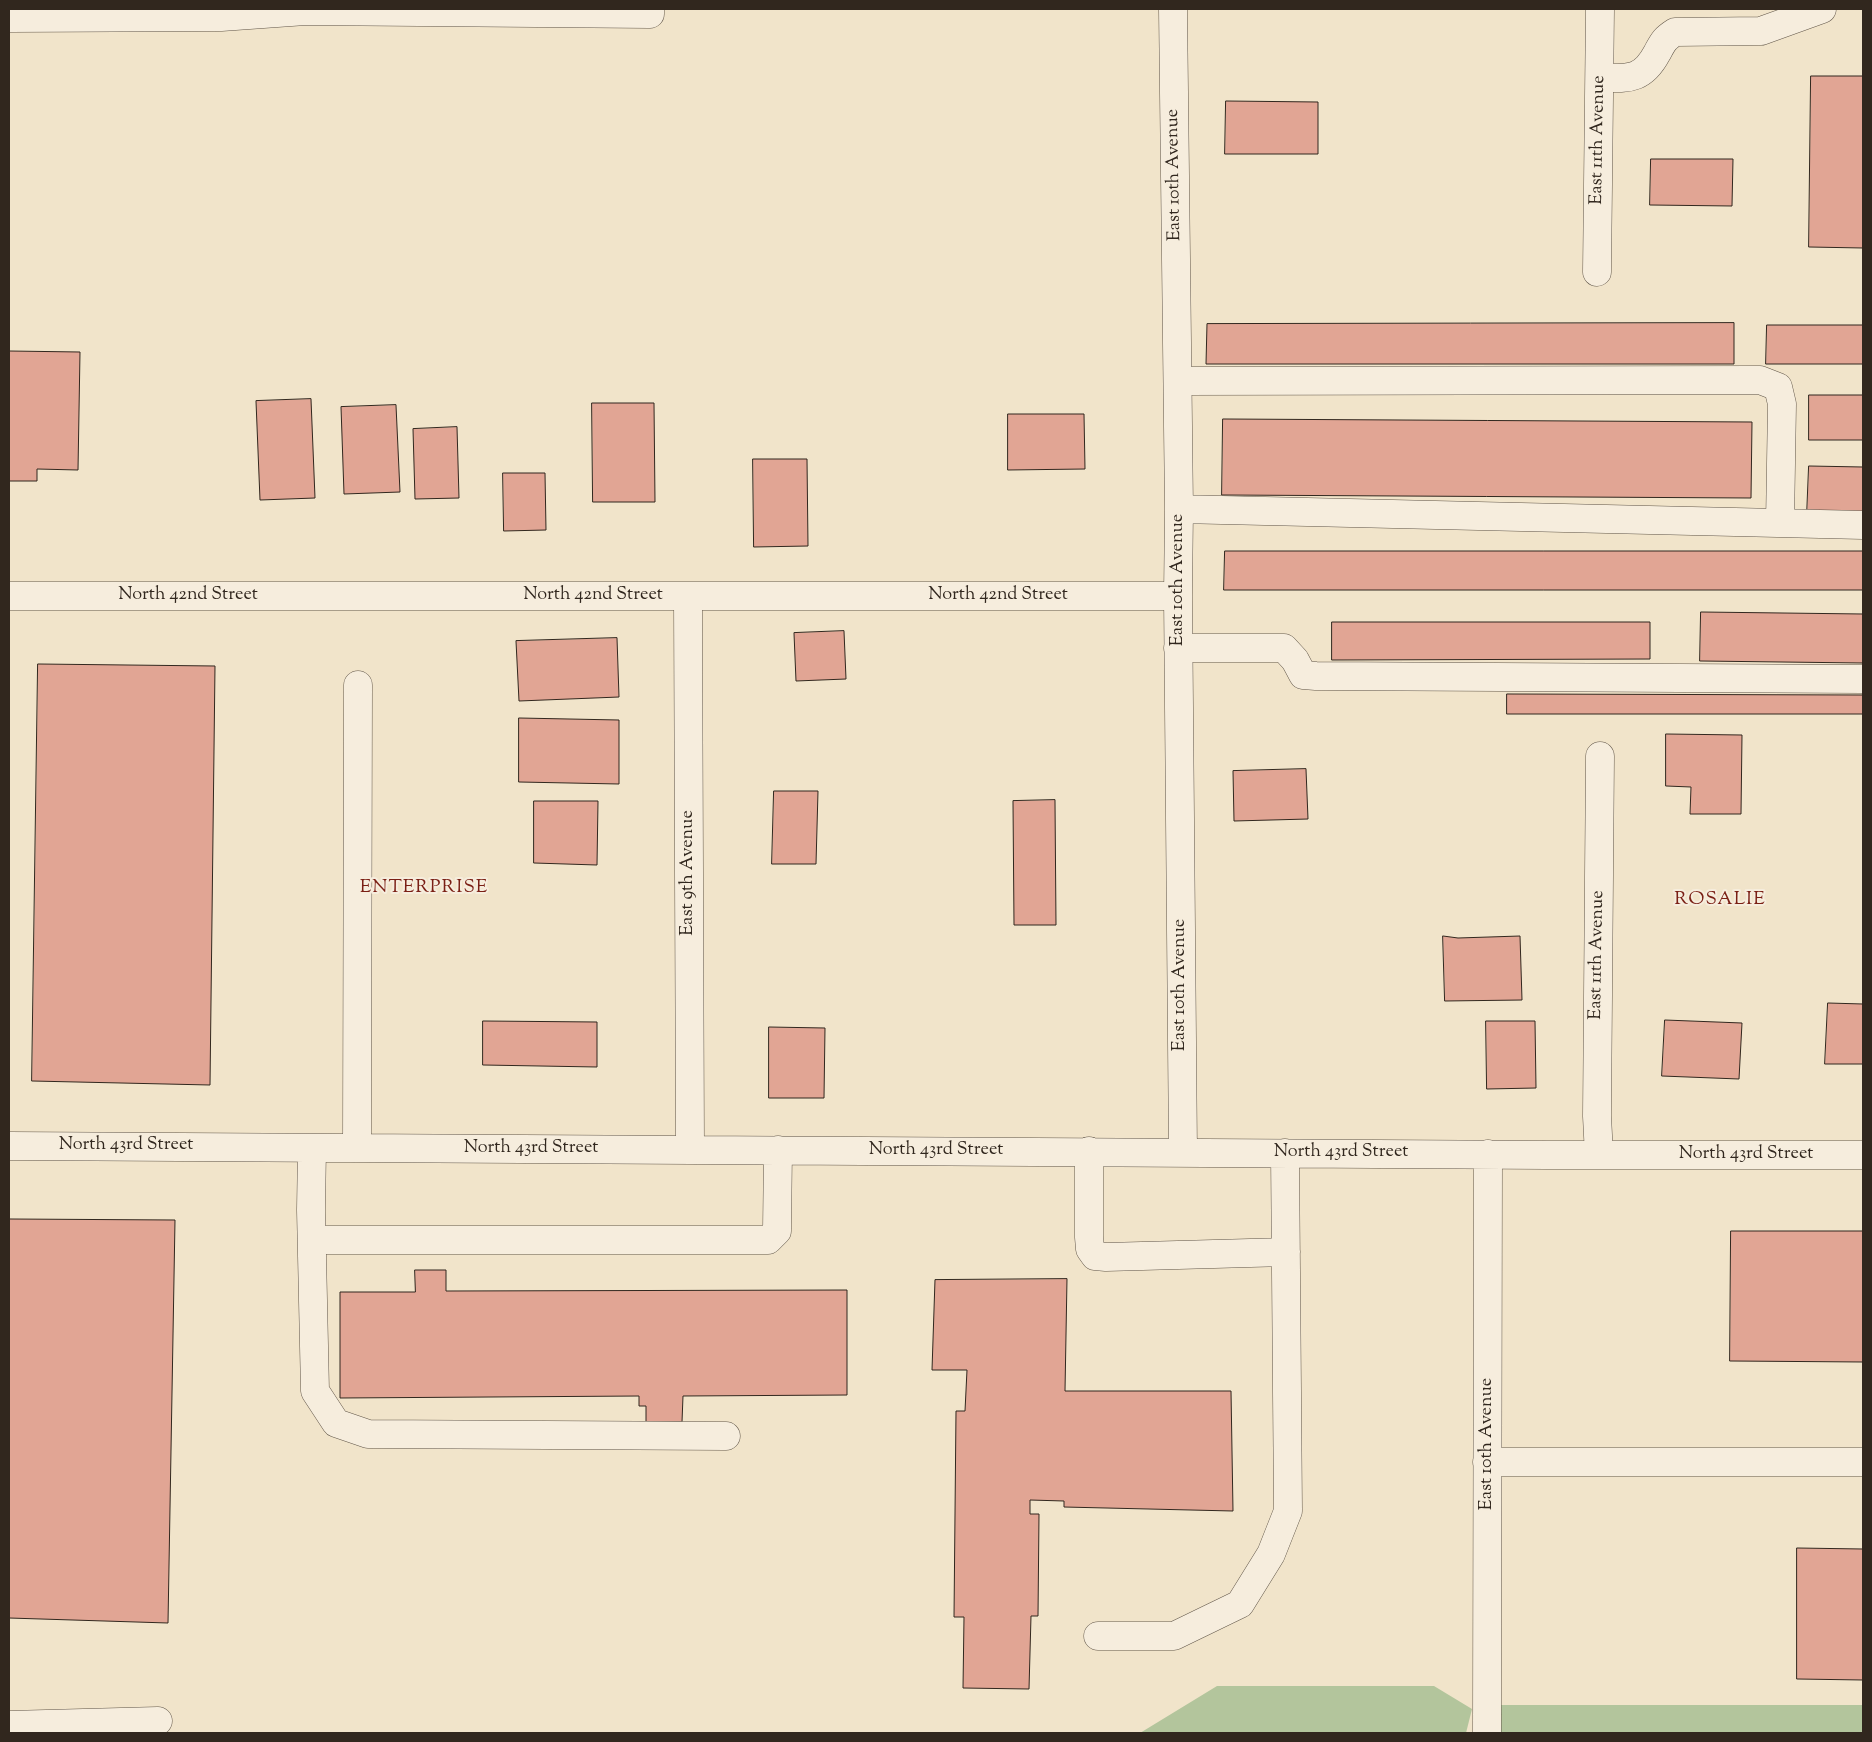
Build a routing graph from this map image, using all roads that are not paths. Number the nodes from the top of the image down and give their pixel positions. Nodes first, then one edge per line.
1 (650, 9) edge
2 (1174, 9) edge
3 (1600, 9) edge
4 (1822, 9) edge
5 (305, 10) edge
6 (9, 18) edge
7 (1600, 78) junction
8 (1597, 272) dead end
9 (1178, 381) junction
10 (1179, 509) junction
11 (1780, 523) junction
12 (1863, 525) edge
13 (9, 596) edge
14 (688, 596) junction
15 (1178, 596) junction
16 (1178, 648) junction
17 (1863, 679) edge
18 (358, 685) dead end
19 (1600, 756) dead end
20 (9, 1146) edge
21 (312, 1148) junction
22 (357, 1148) junction
23 (690, 1150) junction
24 (778, 1150) junction
25 (1089, 1151) junction
26 (1183, 1152) junction
27 (1285, 1153) junction
28 (1488, 1154) junction
29 (1599, 1155) junction
30 (1863, 1155) edge
31 (312, 1240) junction
32 (1286, 1252) junction
33 (726, 1436) dead end
34 (1488, 1462) junction
35 (1863, 1462) edge
36 (1098, 1636) dead end
37 (158, 1721) dead end
38 (9, 1726) edge
39 (1487, 1733) edge

1 - 5 street
2 - 9 street, East 10th Avenue
3 - 7 street, East 11th Avenue
4 - 7 street
5 - 6 street
7 - 8 street, East 11th Avenue
9 - 10 street, East 10th Avenue
9 - 11 street
10 - 11 street
10 - 15 street, East 10th Avenue
11 - 12 street
13 - 14 street, North 42nd Street
14 - 15 street, North 42nd Street
14 - 23 street, East 9th Avenue
15 - 16 street, East 10th Avenue
16 - 17 street
16 - 26 street, East 10th Avenue
18 - 22 street
19 - 29 street, East 11th Avenue
20 - 21 street, North 43rd Street
21 - 22 street, North 43rd Street
21 - 31 street
22 - 23 street, North 43rd Street
23 - 24 street, North 43rd Street
24 - 25 street, North 43rd Street
24 - 31 street
25 - 26 street, North 43rd Street
25 - 32 street
26 - 27 street, North 43rd Street
27 - 28 street, North 43rd Street
27 - 32 street
28 - 29 street, North 43rd Street
28 - 34 street, East 10th Avenue
29 - 30 street, North 43rd Street
31 - 33 street
32 - 36 street
34 - 35 street
34 - 39 street, East 10th Avenue
37 - 38 street

